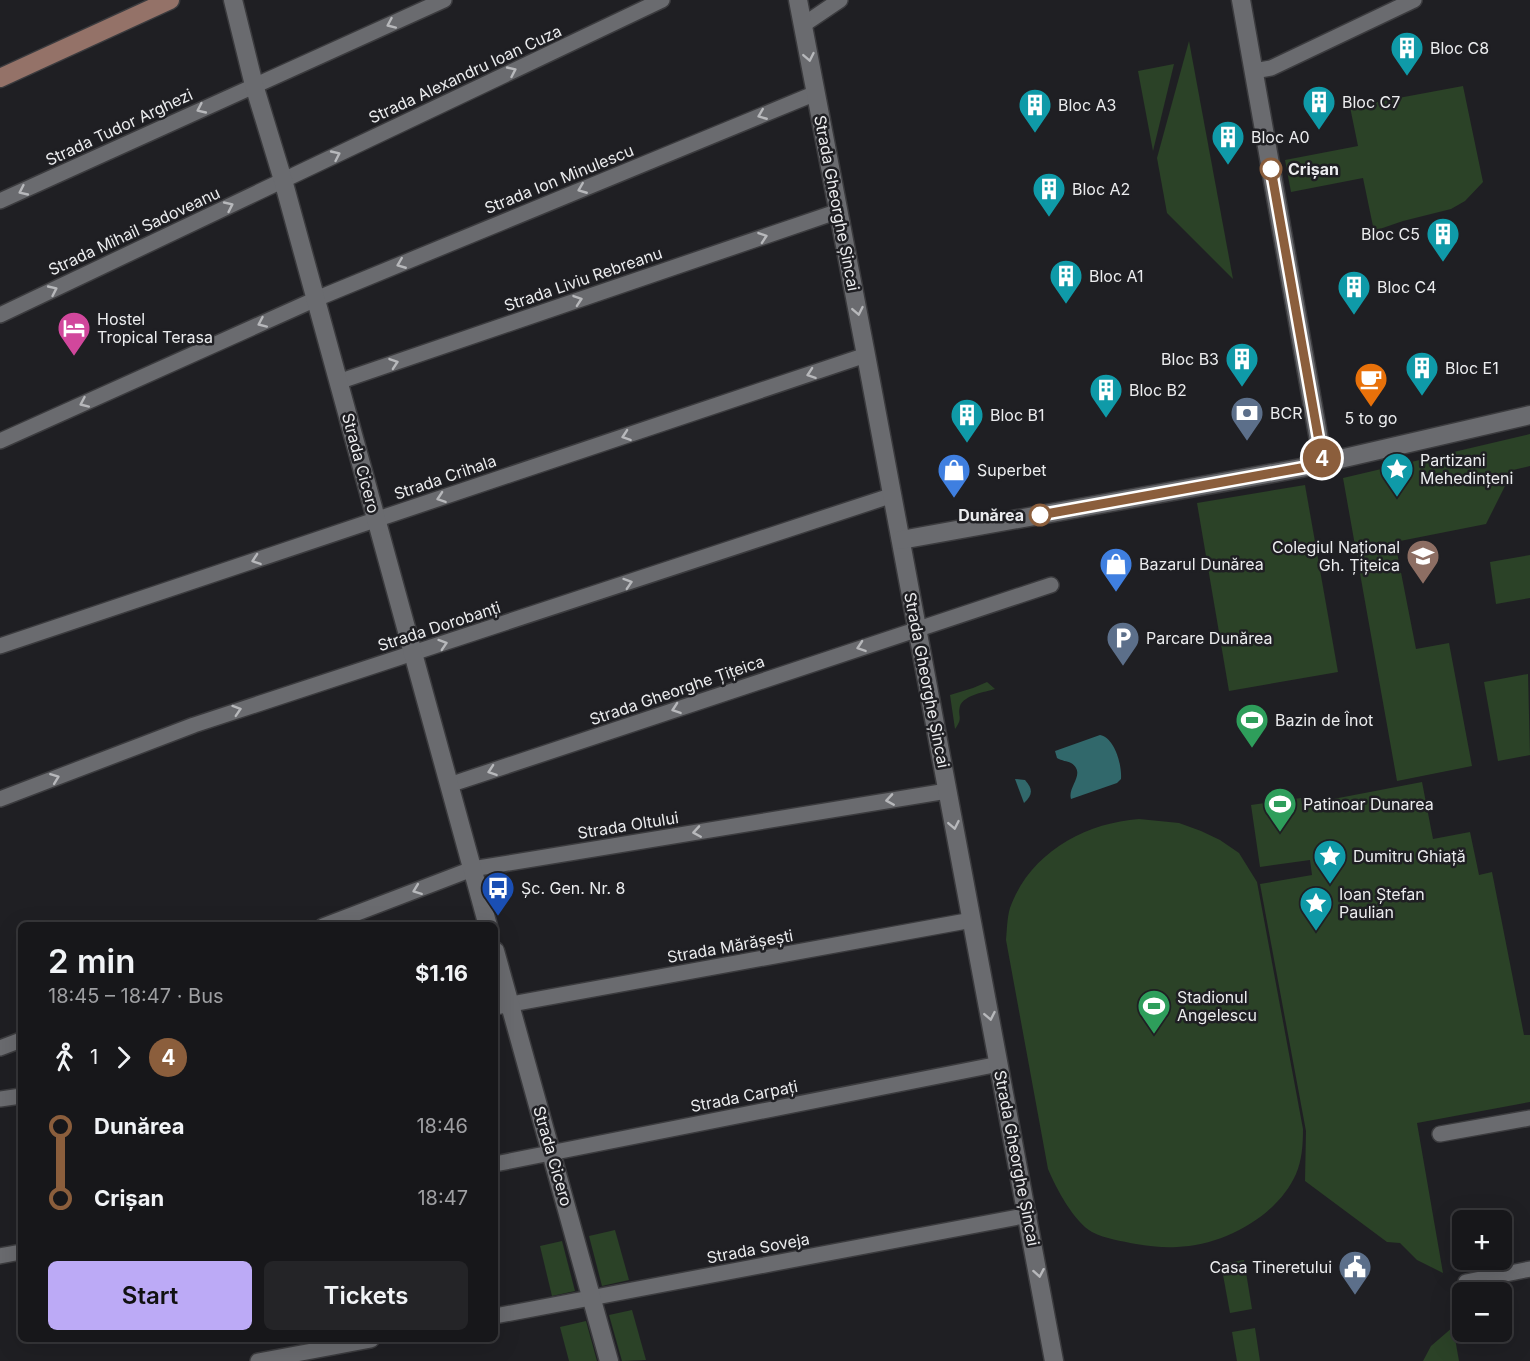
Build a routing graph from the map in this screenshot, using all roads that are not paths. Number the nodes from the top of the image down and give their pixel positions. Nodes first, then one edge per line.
1 (170, 0) edge
2 (233, 0) edge
3 (444, 0) edge
4 (662, 0) edge
5 (798, 0) edge
6 (840, 0) edge
7 (1242, 0) edge
8 (1414, 0) edge
9 (803, 25) junction
10 (1254, 71) junction
11 (0, 78) edge
12 (254, 85) junction
13 (816, 93) junction
14 (283, 180) junction
15 (0, 201) edge
16 (839, 211) junction
17 (316, 299) junction
18 (0, 315) edge
19 (867, 355) junction
20 (338, 382) junction
21 (1530, 415) edge
22 (0, 441) edge
23 (1323, 464) junction
24 (893, 495) junction
25 (376, 519) junction
26 (901, 540) junction
27 (1051, 585) dead end
28 (917, 629) junction
29 (0, 646) edge
30 (413, 654) junction
31 (449, 785) junction
32 (947, 790) junction
33 (0, 799) edge
34 (472, 869) junction
35 (972, 920) junction
36 (333, 922) edge
37 (487, 922) edge
38 (498, 972) edge
39 (503, 1006) edge
40 (18, 1041) edge
41 (0, 1048) edge
42 (999, 1064) junction
43 (18, 1097) edge
44 (0, 1100) edge
45 (1530, 1118) edge
46 (1440, 1134) dead end
47 (552, 1153) junction
48 (498, 1163) edge
49 (1029, 1215) junction
50 (18, 1253) edge
51 (0, 1256) edge
52 (1530, 1269) edge
53 (1466, 1282) dead end
54 (592, 1298) junction
55 (498, 1315) edge
56 (360, 1342) edge
57 (258, 1361) edge
58 (609, 1361) edge
59 (1053, 1361) edge

1 - 11 main road
2 - 12 street, Strada Cicero
3 -> 12 street, Strada Tudor Arghezi
14 -> 4 street, Strada Alexandru Ioan Cuza
5 - 9 street, Strada Gheorghe Șincai
6 - 9 street
7 - 10 street
8 - 10 street
9 -> 13 street, Strada Gheorghe Șincai
10 - 23 street
12 - 14 street, Strada Cicero
12 -> 15 street, Strada Tudor Arghezi
13 - 16 street, Strada Gheorghe Șincai
13 -> 17 street, Strada Ion Minulescu
14 - 17 street, Strada Cicero
18 -> 14 street, Strada Mihail Sadoveanu
16 -> 19 street, Strada Gheorghe Șincai
20 -> 16 street, Strada Liviu Rebreanu
17 - 20 street, Strada Cicero
17 -> 22 street, Strada Ion Minulescu
19 - 24 street, Strada Gheorghe Șincai
19 -> 25 street, Strada Crihala
20 - 25 street, Strada Cicero
21 - 23 street
23 - 26 street
24 - 26 street, Strada Gheorghe Șincai
30 -> 24 street, Strada Dorobanți
25 -> 29 street, Strada Crihala
25 - 30 street, Strada Cicero
26 - 28 street, Strada Gheorghe Șincai
27 - 28 street, Strada Gheorghe Țițeica
28 -> 31 street, Strada Gheorghe Țițeica
28 - 32 street, Strada Gheorghe Șincai
30 - 31 street, Strada Cicero
33 -> 30 street, Strada Dorobanți
31 - 34 street, Strada Cicero
32 -> 34 street, Strada Oltului
32 -> 35 street, Strada Gheorghe Șincai
34 -> 36 street, Strada Oltului
34 - 37 street, Strada Cicero
35 - 39 street, Strada Mărășești
35 -> 42 street, Strada Gheorghe Șincai
38 - 39 street, Strada Cicero
39 - 47 street, Strada Cicero
40 - 41 street
42 - 47 street, Strada Carpați
42 - 49 street, Strada Gheorghe Șincai
43 - 44 street
45 - 46 street
47 - 48 street, Strada Carpați
47 - 54 street, Strada Cicero
49 - 54 street, Strada Soveja
49 -> 59 street, Strada Gheorghe Șincai
50 - 51 street
52 - 53 street
54 - 55 street, Strada Soveja
54 - 58 street, Strada Cicero
56 - 57 street

